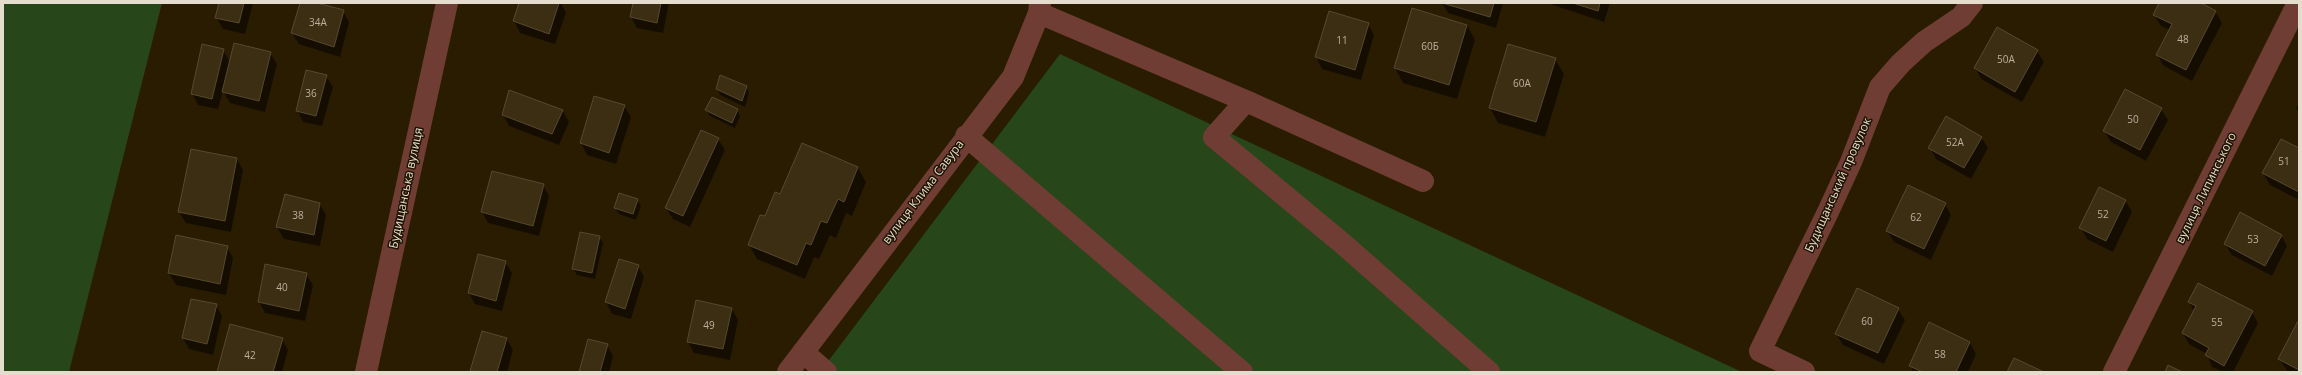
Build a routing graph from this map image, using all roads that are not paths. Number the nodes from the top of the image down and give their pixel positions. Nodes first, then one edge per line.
1 (447, 3) edge
2 (1972, 3) edge
3 (2298, 3) edge
4 (1039, 8) edge
5 (1246, 101) junction
6 (966, 136) junction
7 (1423, 182) dead end
8 (803, 352) junction
9 (366, 372) edge
10 (788, 372) edge
11 (826, 372) edge
12 (1242, 372) edge
13 (1489, 372) edge
14 (1804, 372) edge
15 (2114, 372) edge

1 - 9 street, Будищанська вулиця
2 - 14 street, Будищанський провулок
3 - 15 street, вулиця Липинського
4 - 5 street
4 - 6 street, вулиця Клима Савура
5 - 7 street
5 - 13 street
6 - 8 street, вулиця Клима Савура
6 - 12 street
8 - 10 street, вулиця Клима Савура
8 - 11 street

